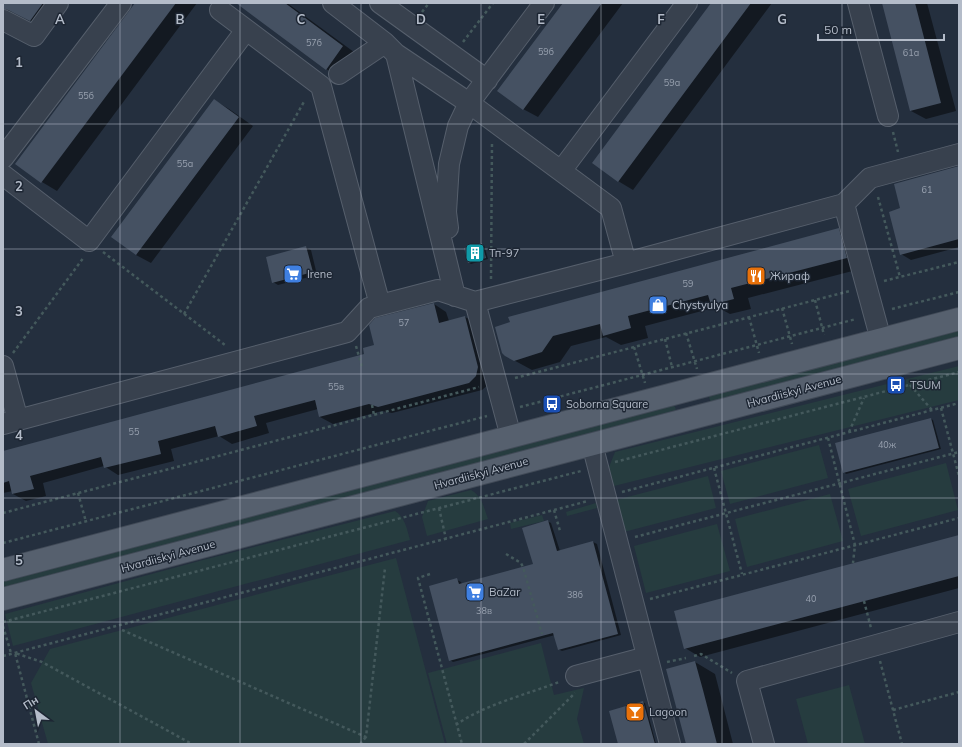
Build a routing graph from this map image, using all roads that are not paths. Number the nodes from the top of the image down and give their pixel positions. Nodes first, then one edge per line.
1 (58, 3) edge
2 (121, 3) edge
3 (333, 3) edge
4 (380, 3) edge
5 (544, 3) edge
6 (687, 3) edge
7 (858, 3) edge
8 (220, 10) dead end
9 (3, 20) edge
10 (246, 30) junction
11 (391, 49) junction
12 (327, 80) junction
13 (487, 80) junction
14 (469, 103) junction
15 (888, 116) road end
16 (959, 154) edge
17 (3, 158) edge
18 (562, 171) junction
19 (3, 175) edge
20 (844, 204) junction
21 (626, 263) junction
22 (450, 275) junction
23 (455, 296) junction
24 (483, 300) junction
25 (380, 305) junction
26 (959, 319) edge
27 (881, 340) junction
28 (959, 348) edge
29 (3, 366) edge
30 (694, 381) junction
31 (696, 417) junction
32 (10, 422) edge
33 (511, 437) junction
34 (592, 444) junction
35 (3, 570) edge
36 (3, 599) edge
37 (959, 622) edge
38 (647, 657) junction
39 (576, 676) road end
40 (670, 744) edge
41 (764, 744) edge

1 - 9 lane
2 - 17 lane
3 - 11 lane
4 - 13 lane
5 - 13 lane
6 - 18 lane
7 - 15 lane
8 - 10 lane
10 - 12 lane
10 - 19 lane
11 - 12 lane
11 - 14 lane
11 - 22 lane
12 - 25 lane
13 - 14 lane
14 - 18 lane
14 - 22 lane
16 - 20 lane
18 - 21 lane
20 - 21 lane
20 - 27 lane
21 - 24 lane
22 - 23 lane
23 - 24 lane
23 - 25 lane
24 - 33 lane
25 - 32 lane
26 - 27 main road
27 - 30 main road
28 - 31 main road, Hvardiiskyi Avenue
29 - 32 lane
30 - 31 main road
30 - 33 main road
31 - 34 main road, Hvardiiskyi Avenue
33 - 35 main road
34 - 36 main road, Hvardiiskyi Avenue
34 - 38 lane
37 - 41 lane
38 - 39 lane
38 - 40 lane

